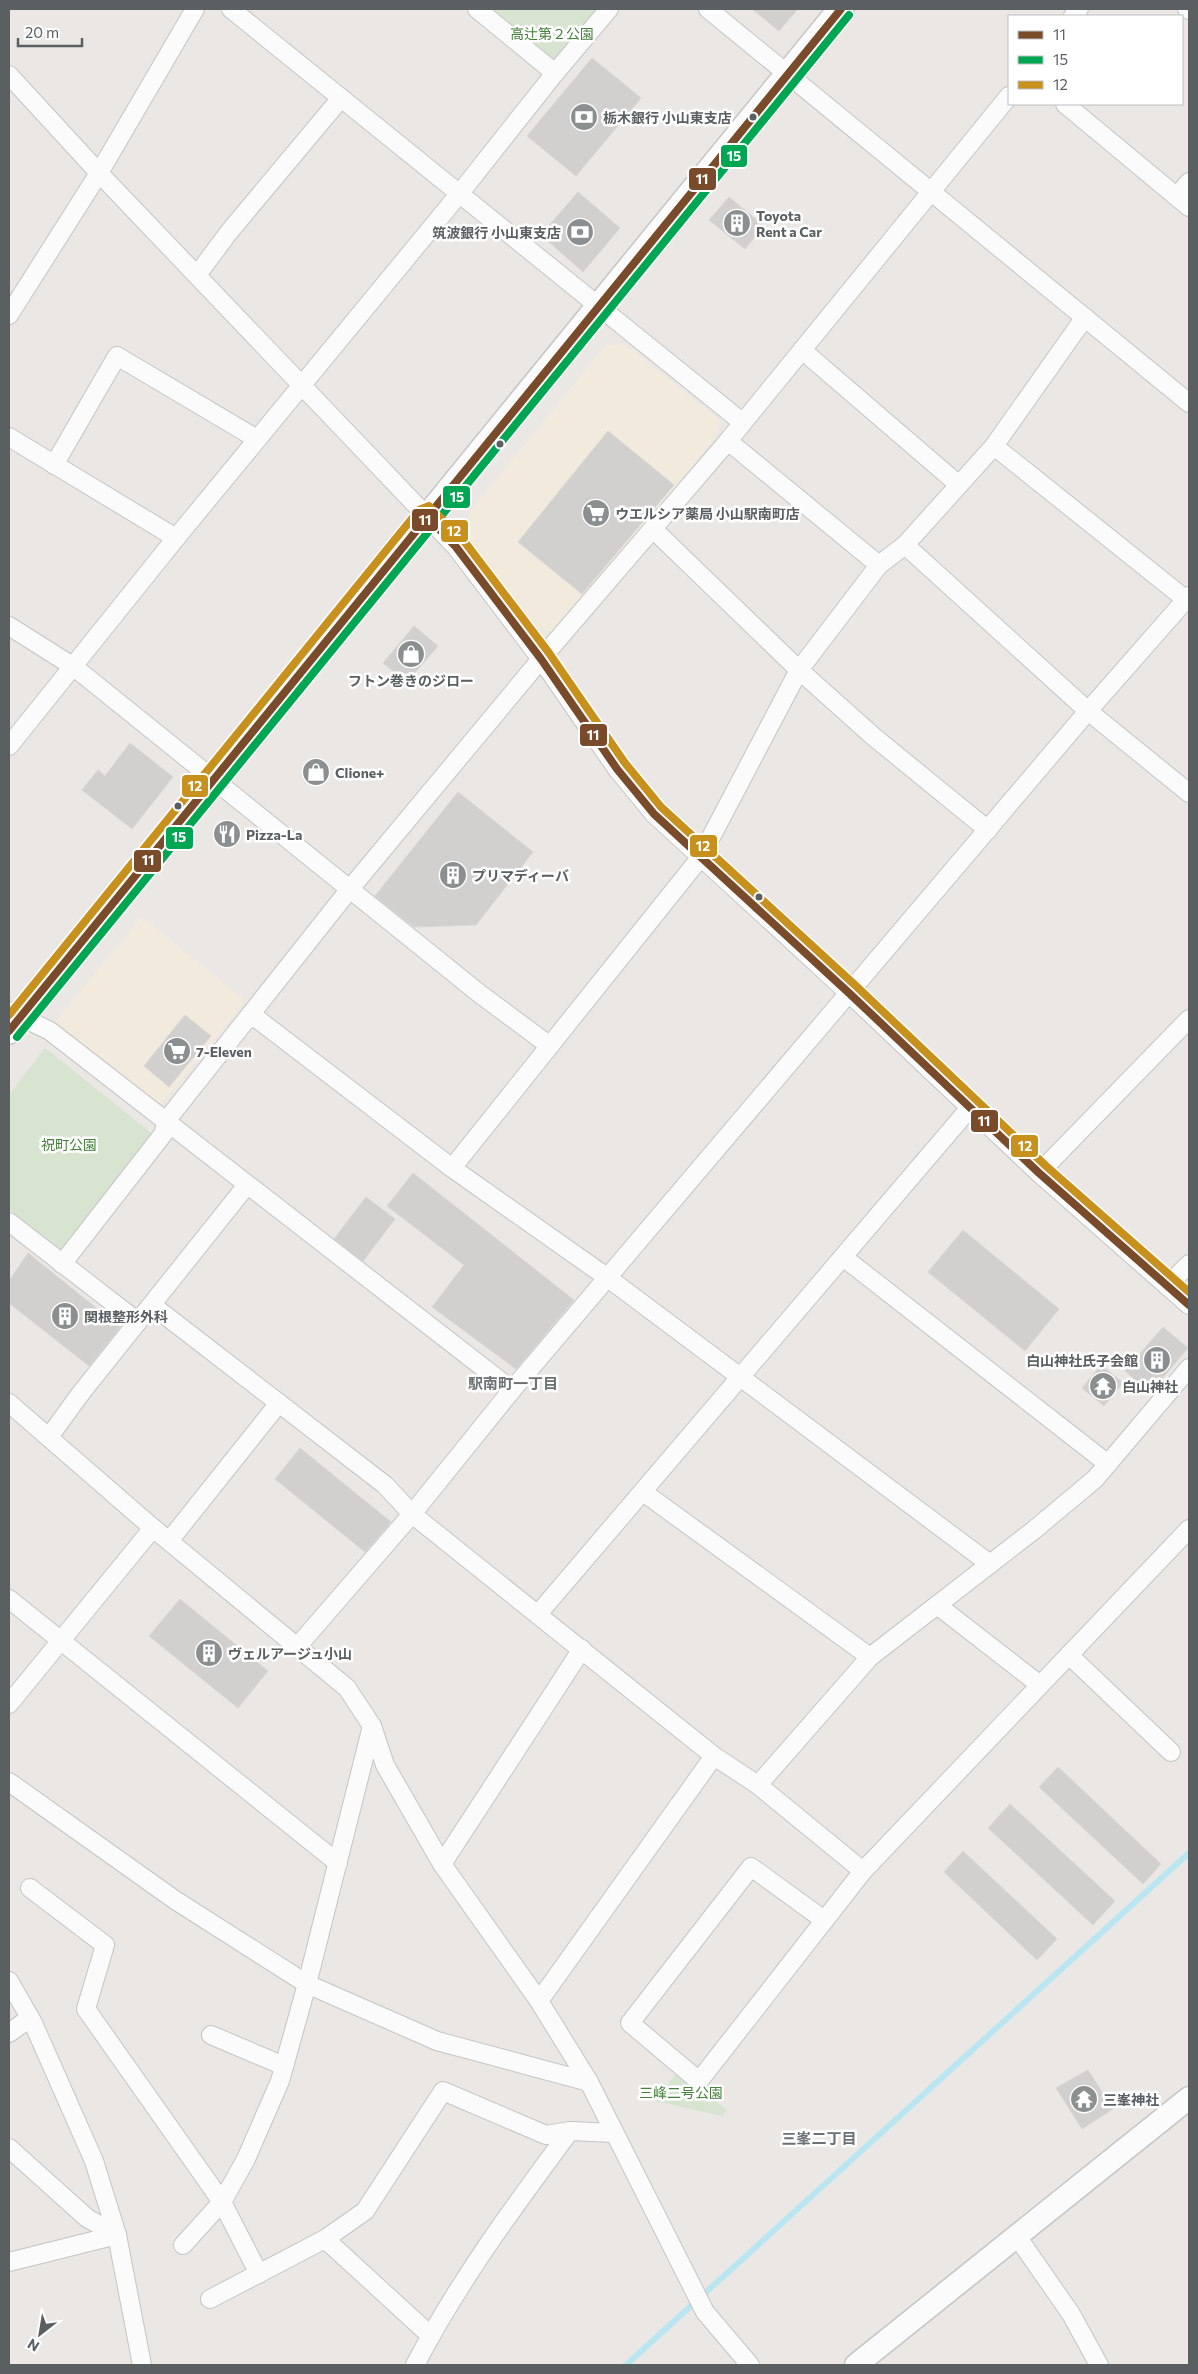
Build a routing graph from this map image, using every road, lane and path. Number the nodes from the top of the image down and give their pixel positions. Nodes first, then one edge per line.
1 (195, 9) edge
2 (231, 9) edge
3 (477, 9) edge
4 (609, 9) edge
5 (708, 9) edge
6 (841, 9) edge
7 (555, 72) junction
8 (9, 74) edge
9 (788, 74) junction
10 (1008, 97) edge
11 (341, 98) junction
12 (1066, 105) edge
13 (99, 173) junction
14 (1189, 182) edge
15 (460, 193) junction
16 (932, 193) junction
17 (1183, 202) edge
18 (197, 275) junction
19 (600, 305) junction
20 (9, 315) edge
21 (1085, 317) junction
22 (802, 350) junction
23 (301, 384) junction
24 (1187, 396) edge
25 (742, 422) junction
26 (9, 437) edge
27 (257, 439) junction
28 (728, 441) junction
29 (994, 446) junction
30 (54, 465) junction
31 (959, 486) junction
32 (427, 516) junction
33 (652, 529) junction
34 (176, 538) junction
35 (905, 545) junction
36 (879, 565) junction
37 (1188, 599) edge
38 (9, 626) edge
39 (541, 659) junction
40 (74, 667) junction
41 (799, 670) junction
42 (1088, 711) junction
43 (9, 746) edge
44 (213, 780) junction
45 (1189, 793) edge
46 (988, 830) junction
47 (700, 858) junction
48 (349, 890) junction
49 (849, 993) junction
50 (252, 1014) junction
51 (1189, 1019) edge
52 (12, 1020) edge
53 (550, 1046) junction
54 (969, 1109) junction
55 (166, 1121) junction
56 (452, 1168) junction
57 (1039, 1173) junction
58 (247, 1185) junction
59 (9, 1222) edge
60 (843, 1257) junction
61 (62, 1264) junction
62 (1189, 1264) edge
63 (608, 1278) junction
64 (1167, 1286) junction
65 (152, 1305) junction
66 (1189, 1305) edge
67 (138, 1322) junction
68 (1189, 1368) edge
69 (740, 1378) junction
70 (512, 1390) junction
71 (9, 1403) edge
72 (279, 1403) junction
73 (49, 1437) junction
74 (1108, 1464) junction
75 (643, 1492) junction
76 (412, 1514) junction
77 (153, 1528) junction
78 (1189, 1529) edge
79 (169, 1540) junction
80 (990, 1564) junction
81 (9, 1599) edge
82 (937, 1605) junction
83 (538, 1614) junction
84 (60, 1640) junction
85 (297, 1647) junction
86 (582, 1649) junction
87 (1069, 1655) junction
88 (870, 1657) junction
89 (1040, 1685) junction
90 (9, 1704) edge
91 (372, 1726) junction
92 (1171, 1752) dead end
93 (714, 1756) junction
94 (9, 1782) edge
95 (758, 1785) junction
96 (338, 1863) junction
97 (442, 1864) junction
98 (863, 1871) junction
99 (30, 1888) dead end
100 (824, 1920) junction
101 (9, 1981) edge
102 (307, 1984) junction
103 (539, 2000) junction
104 (30, 2018) junction
105 (9, 2033) edge
106 (211, 2035) dead end
107 (284, 2066) junction
108 (588, 2082) junction
109 (1189, 2098) edge
110 (570, 2131) junction
111 (614, 2133) junction
112 (9, 2148) edge
113 (222, 2202) junction
114 (117, 2235) junction
115 (1016, 2235) junction
116 (325, 2239) junction
117 (183, 2245) dead end
118 (9, 2262) edge
119 (259, 2274) junction
120 (210, 2299) dead end
121 (430, 2336) junction
122 (142, 2365) edge
123 (415, 2365) edge
124 (750, 2365) edge
125 (856, 2365) edge
126 (1099, 2365) edge

1 - 13 street
2 - 11 street
3 - 7 street
4 - 7 street
5 - 9 street
6 - 9 main road
7 - 15 street
8 - 13 street
9 - 16 street
9 - 19 main road
10 - 16 street
11 - 15 street
11 - 18 street
12 - 17 street
13 - 18 street
13 - 20 street
14 - 17 street
15 - 19 street
15 - 23 street
16 - 21 street
16 - 22 street
18 - 23 street
19 - 25 street
19 - 32 main road
21 - 24 street
21 - 29 street
22 - 25 street
22 - 31 street
23 - 27 street
23 - 32 street
25 - 28 street
26 - 30 street
27 - 30 street
27 - 34 street
28 - 33 street
28 - 36 street
29 - 31 street
29 - 37 street
30 - 34 street
31 - 35 street
32 - 39 street
32 - 44 main road
33 - 39 street
33 - 41 street
34 - 40 street
35 - 36 street
35 - 42 street
36 - 41 street
37 - 42 street
38 - 40 street
39 - 47 street
39 - 48 street
40 - 43 street
40 - 44 street
41 - 46 street
41 - 47 street
42 - 45 street
42 - 46 street
44 - 48 street
44 - 52 main road
46 - 49 street
47 - 49 street
47 - 53 street
48 - 50 street
48 - 53 street
49 - 54 street
49 - 63 street
50 - 55 street
50 - 56 street
51 - 57 street
52 - 55 street
53 - 56 street
54 - 57 street
54 - 60 street
55 - 58 street
55 - 61 street
56 - 63 street
57 - 64 street
58 - 65 street
58 - 70 street
59 - 61 street
60 - 69 street
60 - 74 street
61 - 67 street
62 - 64 street
63 - 69 street
63 - 70 street
64 - 66 street
65 - 67 street
65 - 72 street
67 - 73 street
68 - 74 street
69 - 75 street
69 - 80 street
70 - 76 street
71 - 73 street
72 - 76 street
72 - 79 street
73 - 77 street
74 - 80 street
75 - 83 street
75 - 88 street
76 - 83 street
76 - 85 street
77 - 79 street
77 - 84 street
78 - 87 street
79 - 85 street
80 - 82 street
81 - 84 street
82 - 88 street
82 - 89 street
83 - 86 street
84 - 90 street
84 - 96 street
85 - 91 street
86 - 93 street
86 - 97 street
87 - 89 street
87 - 92 street
88 - 95 street
89 - 98 street
91 - 96 street
91 - 97 street
93 - 95 street
93 - 103 street
94 - 102 street
95 - 98 street
96 - 102 street
97 - 103 street
98 - 100 street
99 - 113 street
100 - 100 street
101 - 104 street
102 - 107 street
102 - 108 street
103 - 108 street
104 - 105 street
104 - 114 street
106 - 107 street
107 - 113 street
108 - 111 street
109 - 115 street
110 - 111 street
110 - 116 street
110 - 121 street
111 - 124 street
112 - 114 street
113 - 117 street
113 - 119 street
114 - 118 street
114 - 122 street
115 - 125 street
115 - 126 street
116 - 119 street
116 - 121 street
119 - 120 street
121 - 123 street

